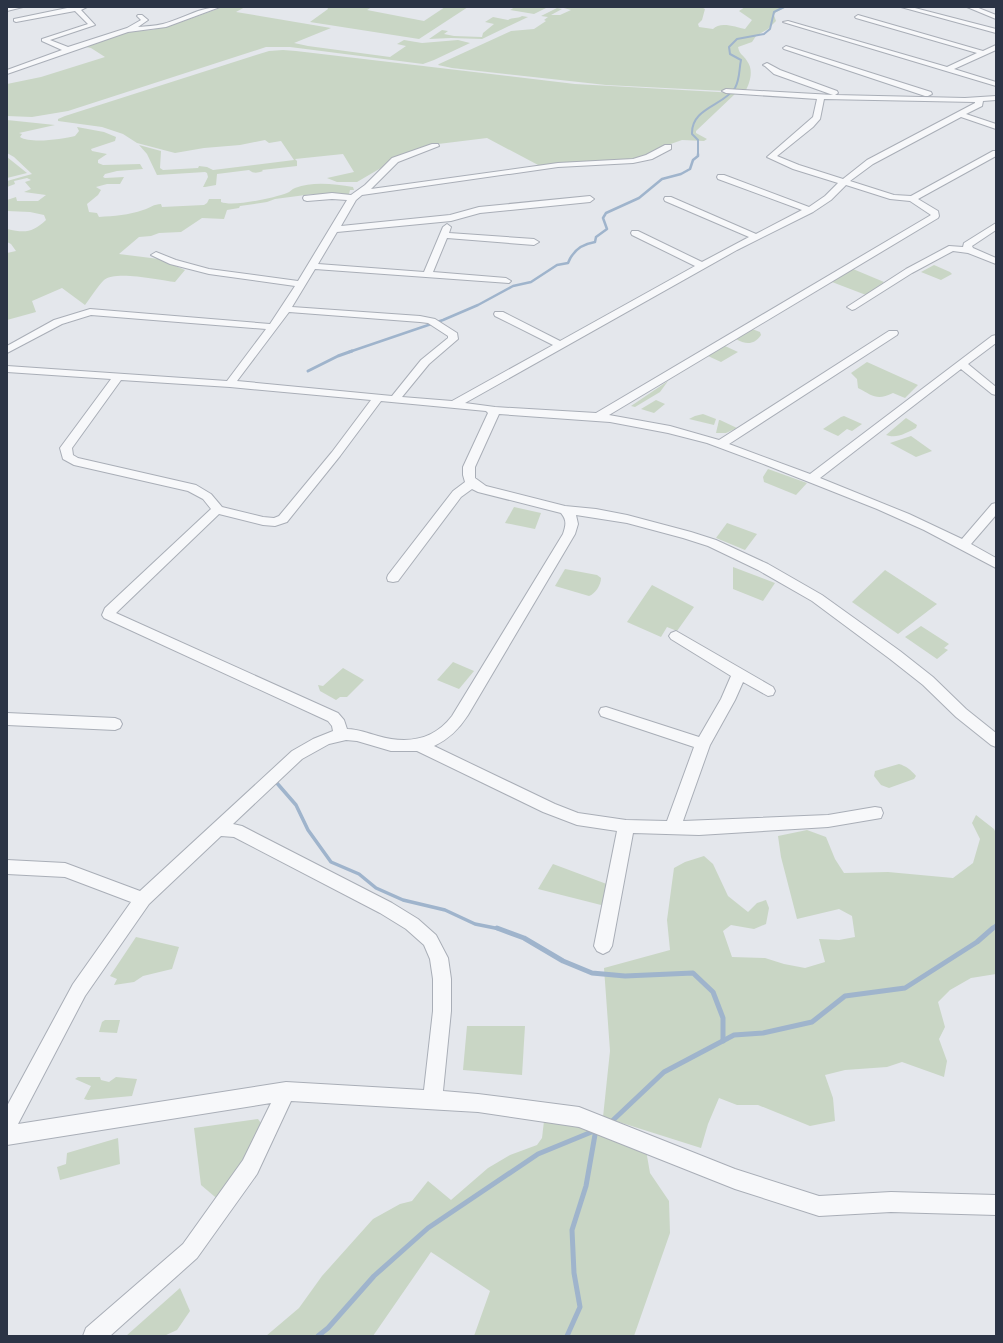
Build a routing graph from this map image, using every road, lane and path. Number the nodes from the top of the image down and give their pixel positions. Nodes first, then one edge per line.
1 (20, 7) edge
2 (217, 7) edge
3 (904, 7) edge
4 (972, 7) edge
5 (79, 8) edge
6 (7, 9) edge
7 (140, 16) dead end
8 (858, 17) dead end
9 (996, 17) edge
10 (16, 20) dead end
11 (786, 22) dead end
12 (130, 30) junction
13 (996, 31) edge
14 (996, 47) edge
15 (786, 48) dead end
16 (66, 49) junction
17 (984, 53) junction
18 (767, 65) dead end
19 (948, 70) junction
20 (7, 72) edge
21 (996, 84) edge
22 (726, 92) dead end
23 (821, 97) junction
24 (846, 97) junction
25 (996, 98) edge
26 (944, 99) junction
27 (979, 99) junction
28 (960, 114) junction
29 (996, 127) edge
30 (435, 146) dead end
31 (668, 147) dead end
32 (996, 153) edge
33 (721, 177) dead end
34 (844, 182) junction
35 (357, 195) junction
36 (307, 198) dead end
37 (668, 199) dead end
38 (912, 199) junction
39 (590, 200) dead end
40 (810, 210) junction
41 (451, 218) junction
42 (996, 226) edge
43 (336, 229) junction
44 (635, 233) dead end
45 (444, 234) junction
46 (756, 237) junction
47 (534, 242) dead end
48 (970, 250) junction
49 (156, 255) dead end
50 (996, 261) edge
51 (312, 266) junction
52 (704, 266) junction
53 (427, 275) junction
54 (506, 281) dead end
55 (301, 284) junction
56 (852, 307) dead end
57 (286, 309) junction
58 (499, 314) dead end
59 (272, 326) junction
60 (893, 333) dead end
61 (996, 338) edge
62 (560, 345) junction
63 (7, 350) edge
64 (960, 364) junction
65 (7, 369) edge
66 (118, 377) junction
67 (230, 384) junction
68 (996, 392) edge
69 (378, 398) junction
70 (395, 399) junction
71 (455, 404) junction
72 (493, 410) junction
73 (598, 417) junction
74 (721, 444) junction
75 (811, 478) junction
76 (471, 484) junction
77 (996, 507) edge
78 (217, 510) junction
79 (565, 510) junction
80 (963, 546) junction
81 (996, 564) edge
82 (393, 578) dead end
83 (676, 636) dead end
84 (739, 674) junction
85 (768, 691) dead end
86 (606, 712) dead end
87 (7, 719) edge
88 (115, 724) dead end
89 (341, 735) junction
90 (996, 741) edge
91 (703, 744) junction
92 (419, 745) junction
93 (875, 813) dead end
94 (626, 826) junction
95 (672, 827) junction
96 (218, 829) junction
97 (7, 867) edge
98 (143, 899) junction
99 (602, 946) dead end
100 (286, 1091) junction
101 (432, 1099) junction
102 (7, 1125) edge
103 (7, 1135) edge
104 (996, 1205) edge
105 (94, 1336) edge

1 - 6 street
2 - 12 street
3 - 13 street
4 - 9 street
5 - 10 street
5 - 16 street
7 - 12 street
8 - 17 street
11 - 19 street
12 - 16 street
14 - 17 street
15 - 26 street
16 - 20 street
17 - 19 street
18 - 24 street
19 - 21 street
22 - 23 street
23 - 24 street
23 - 34 street
24 - 26 street
25 - 27 street
26 - 27 street
27 - 28 street
28 - 29 street
28 - 34 street
30 - 35 street
31 - 35 street
32 - 38 street
33 - 40 street
34 - 38 street
34 - 40 street
35 - 36 street
35 - 43 street
37 - 46 street
38 - 73 street
39 - 41 street
40 - 46 street
41 - 43 street
41 - 45 street
42 - 48 street
43 - 51 street
44 - 52 street
45 - 47 street
45 - 53 street
46 - 52 street
48 - 50 street
48 - 56 street
49 - 55 street
51 - 53 street
51 - 55 street
52 - 62 street
53 - 54 street
55 - 57 street
57 - 59 street
57 - 70 street
58 - 62 street
59 - 63 street
59 - 67 street
60 - 74 street
61 - 64 street
62 - 71 street
64 - 68 street
64 - 75 street
65 - 66 street
66 - 67 street
66 - 78 street
67 - 69 street
69 - 70 street
69 - 78 street
70 - 71 street
71 - 72 street
72 - 73 street
72 - 76 street
73 - 74 street
74 - 75 street
75 - 80 street
76 - 79 street
76 - 82 street
77 - 80 street
78 - 89 street
79 - 90 street
79 - 92 street
80 - 81 street
83 - 84 street
84 - 85 street
84 - 91 street
86 - 91 street
87 - 88 street
89 - 92 street
89 - 96 street
91 - 95 street
92 - 94 street
93 - 95 street
94 - 95 street
94 - 99 street
96 - 98 street
96 - 101 street
97 - 98 street
98 - 102 street
100 - 101 street
100 - 103 street
100 - 105 street
101 - 104 street

